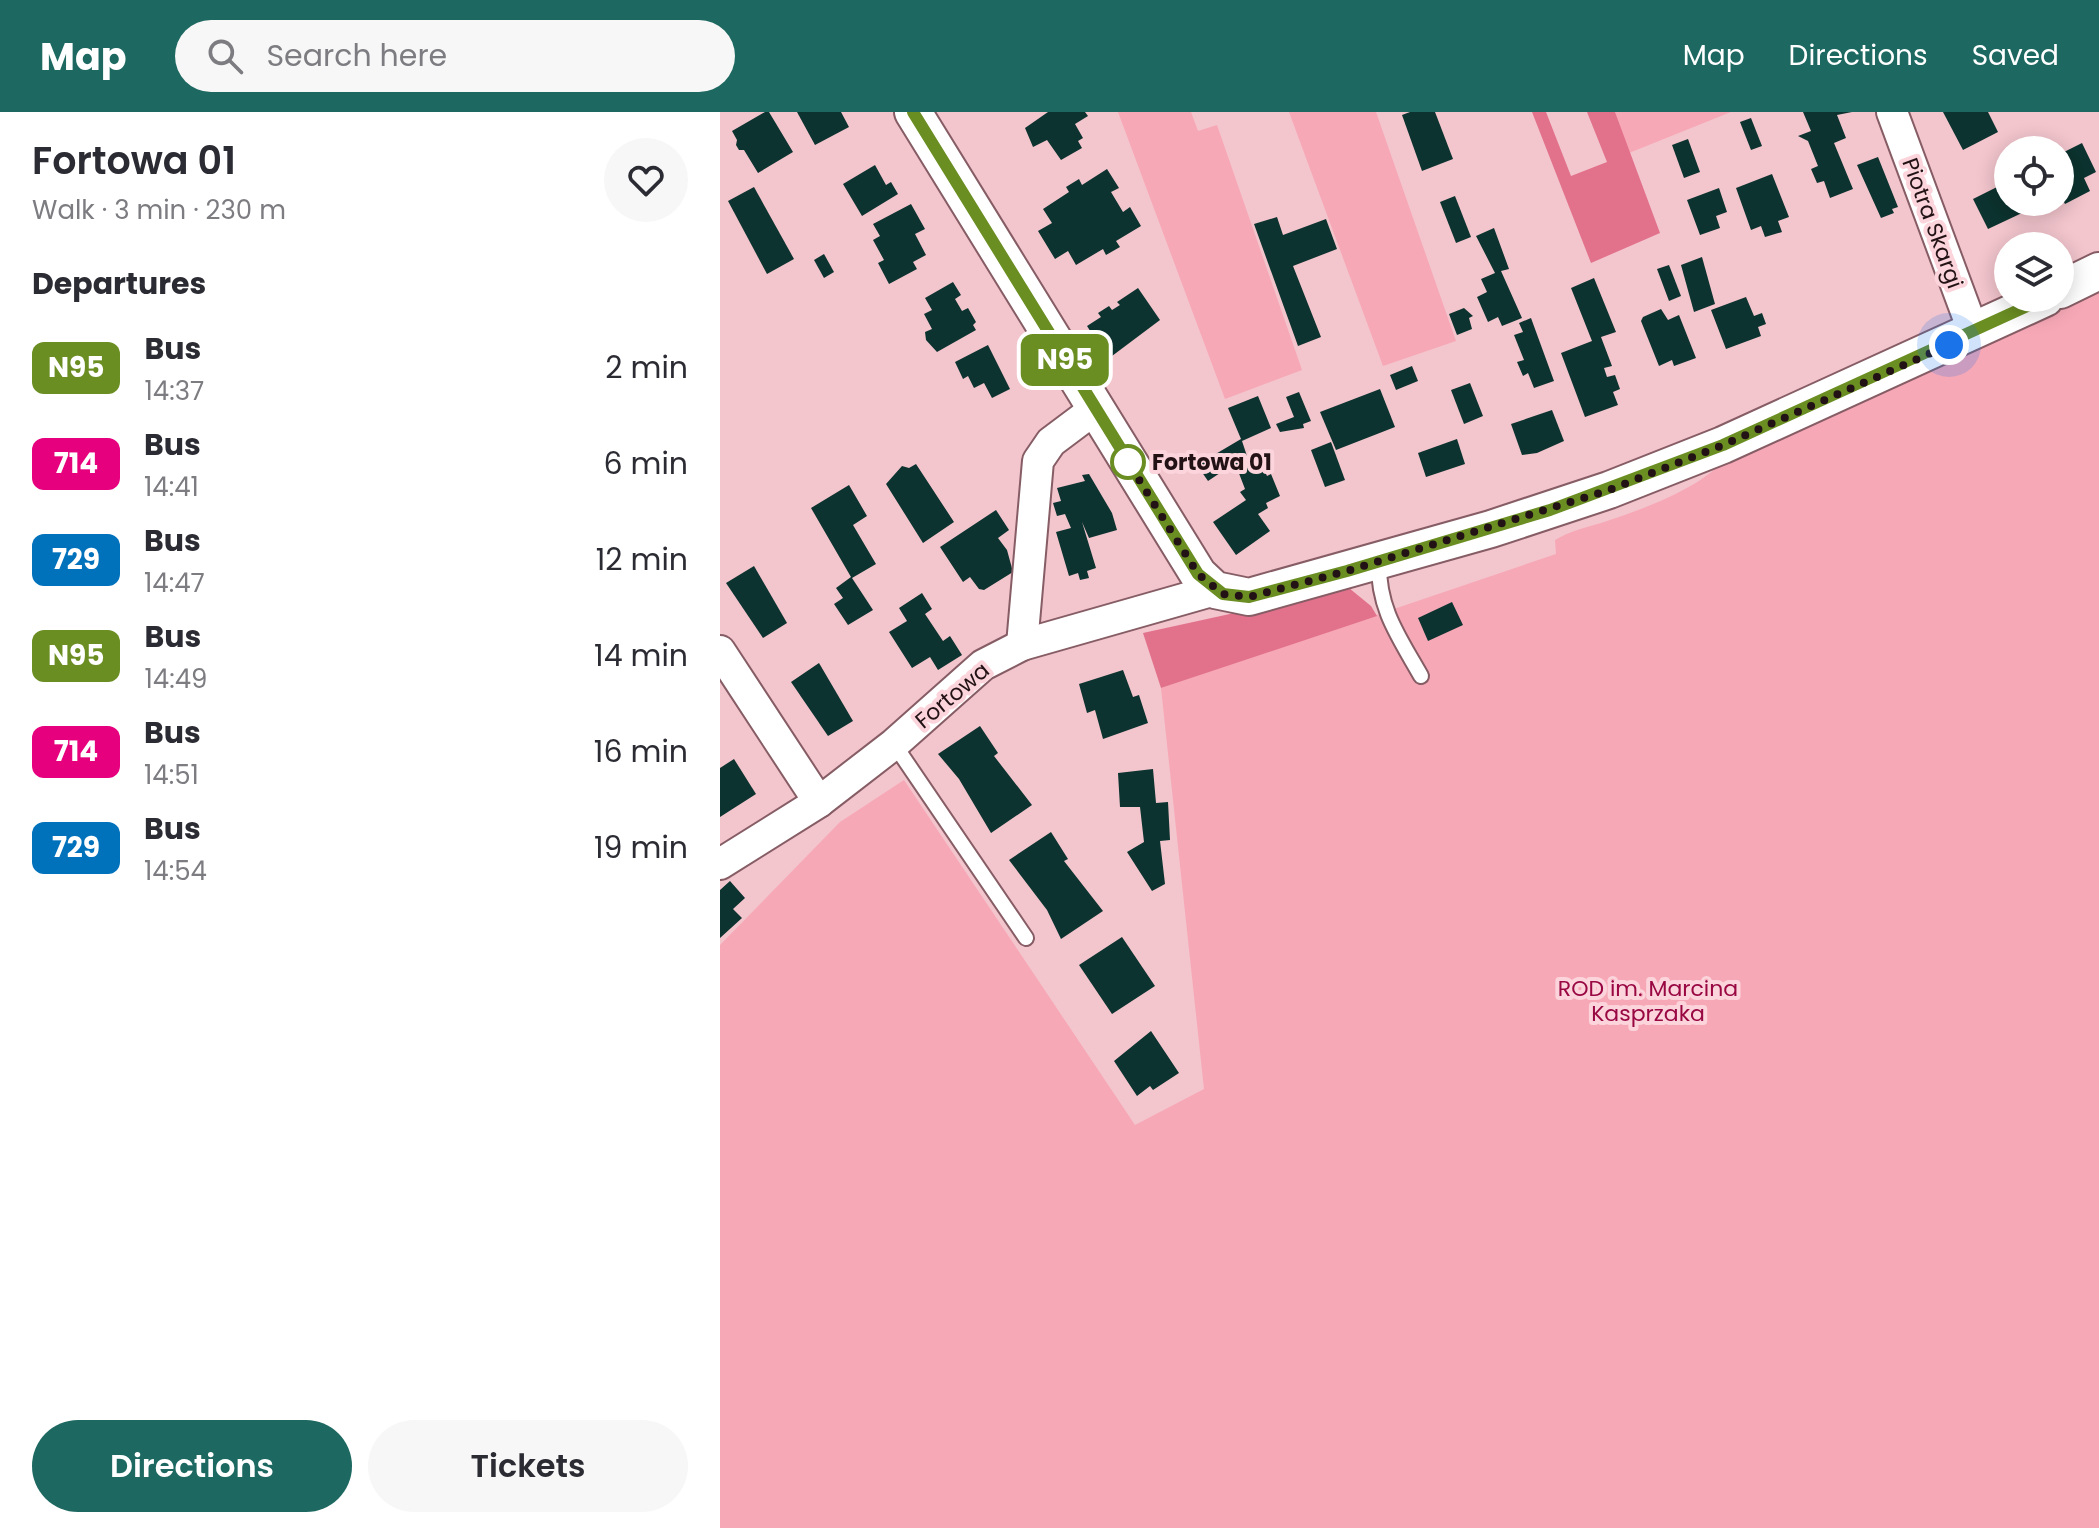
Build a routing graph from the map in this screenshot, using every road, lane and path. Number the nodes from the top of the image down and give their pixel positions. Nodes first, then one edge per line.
1 (913, 112) edge
2 (1892, 112) edge
3 (2099, 271) edge
4 (2074, 283) edge
5 (2017, 312) edge
6 (1974, 333) junction
7 (1095, 409) junction
8 (1379, 561) junction
9 (1215, 590) junction
10 (1022, 645) junction
11 (720, 651) edge
12 (1421, 676) dead end
13 (894, 744) junction
14 (819, 802) junction
15 (720, 864) edge
16 (1026, 938) dead end

1 - 7 street
2 - 6 street, Piotra Skargi
3 - 4 street
5 - 6 street
6 - 8 street
7 - 9 street
7 - 10 street
8 - 9 street
8 - 12 lane
9 - 10 street, Fortowa
10 - 13 street, Fortowa
11 - 14 street
13 - 14 street, Fortowa
13 - 16 lane
14 - 15 street, Fortowa

